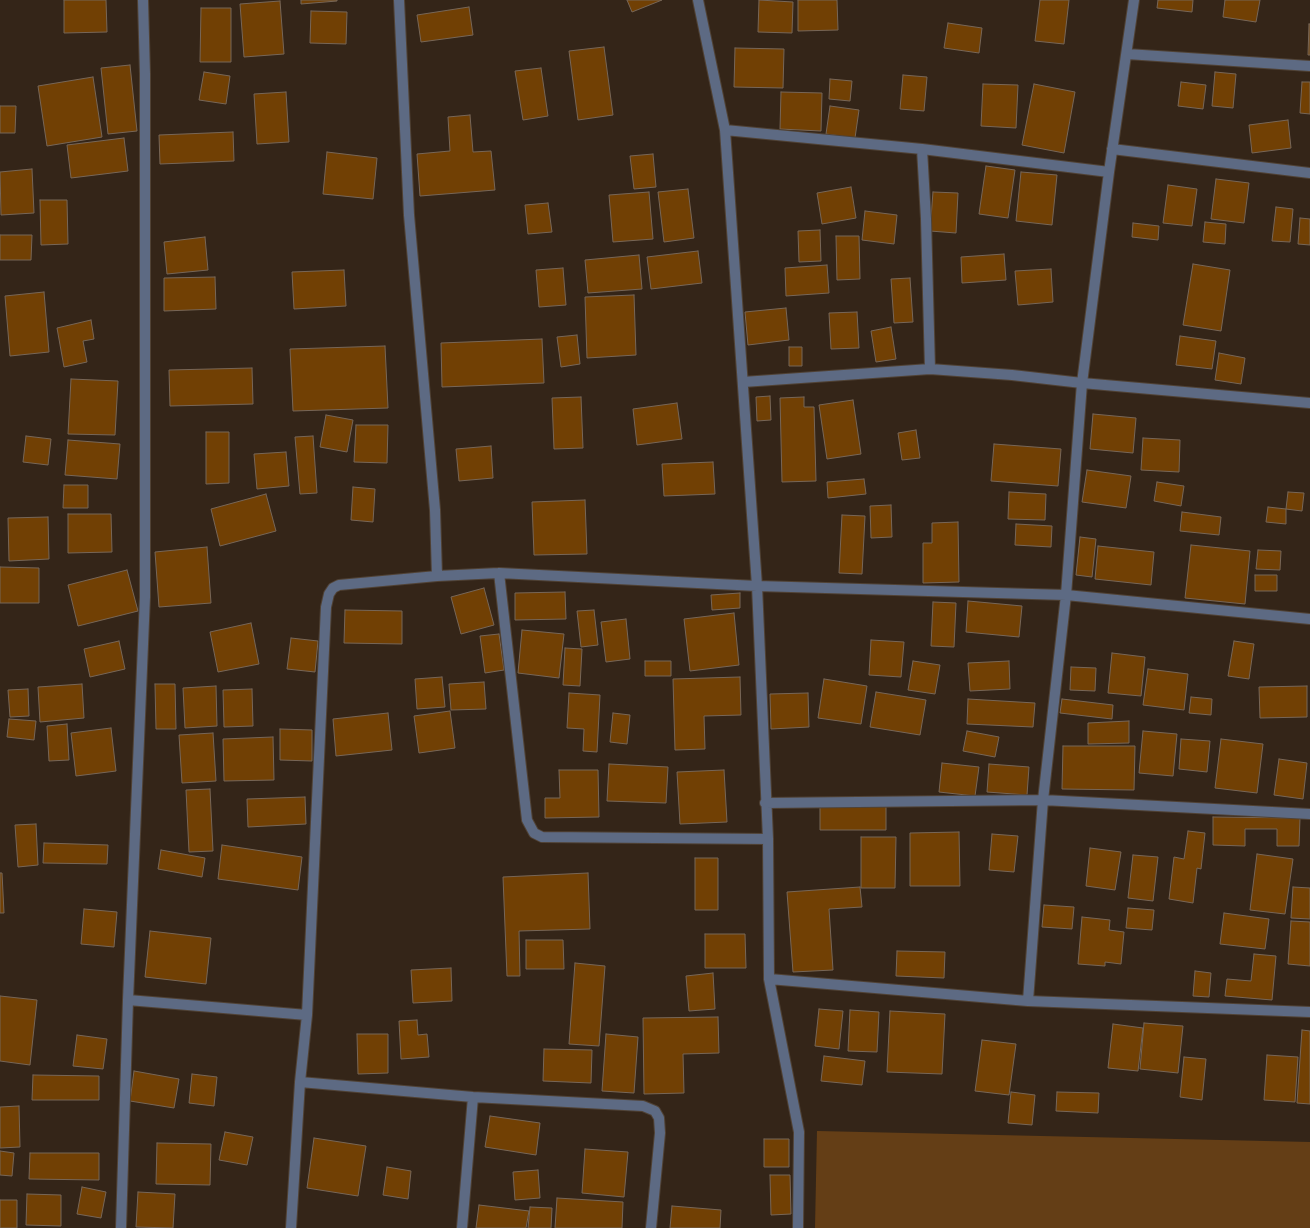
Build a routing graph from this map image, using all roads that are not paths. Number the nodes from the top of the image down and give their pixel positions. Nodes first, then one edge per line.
1 (143, 0) edge
2 (399, 0) edge
3 (698, 0) edge
4 (1134, 0) edge
5 (1127, 54) junction
6 (1310, 66) edge
7 (725, 130) junction
8 (922, 148) junction
9 (1112, 149) junction
10 (1109, 172) junction
11 (1310, 173) edge
12 (930, 369) junction
13 (743, 382) junction
14 (1082, 384) junction
15 (1310, 404) edge
16 (499, 573) junction
17 (437, 576) junction
18 (757, 586) junction
19 (1066, 595) junction
20 (1310, 619) edge
21 (1043, 800) junction
22 (765, 803) junction
23 (1310, 814) edge
24 (768, 839) junction
25 (769, 979) junction
26 (128, 1000) junction
27 (1028, 1001) junction
28 (1310, 1012) edge
29 (307, 1015) junction
30 (300, 1082) junction
31 (473, 1097) junction
32 (121, 1228) edge
33 (291, 1228) edge
34 (462, 1228) edge
35 (651, 1228) edge
36 (798, 1228) edge

1 - 26 street
2 - 17 street
3 - 7 street
4 - 5 street
5 - 6 street
5 - 9 street
7 - 8 street
7 - 13 street
8 - 10 street
8 - 12 street
9 - 10 street
9 - 11 street
10 - 14 street
12 - 13 street
12 - 14 street
13 - 18 street
14 - 15 street
14 - 19 street
16 - 17 street
16 - 18 street
16 - 24 street
17 - 29 street
18 - 19 street
18 - 22 street
19 - 20 street
19 - 21 street
21 - 22 street
21 - 23 street
21 - 27 street
22 - 24 street
24 - 25 street
25 - 27 street
25 - 36 street
26 - 29 street
26 - 32 street
27 - 28 street
29 - 30 street
30 - 31 street
30 - 33 street
31 - 34 street
31 - 35 street

